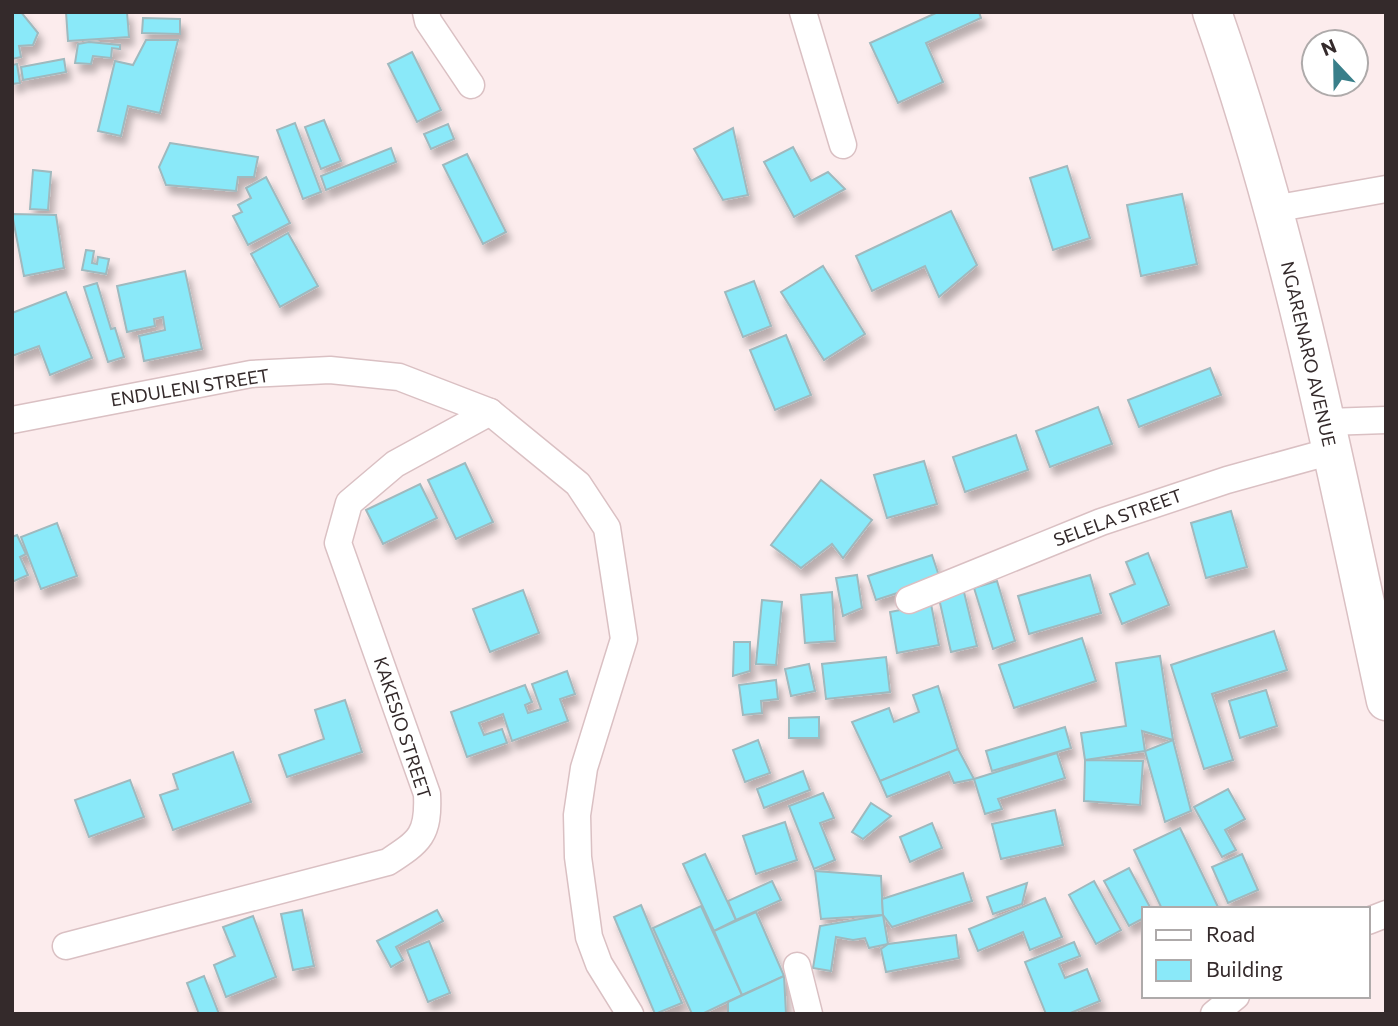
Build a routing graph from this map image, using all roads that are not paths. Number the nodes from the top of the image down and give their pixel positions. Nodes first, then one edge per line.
1 (426, 12) edge
2 (803, 12) edge
3 (1212, 12) edge
4 (471, 85) dead end
5 (843, 145) dead end
6 (1386, 189) edge
7 (1273, 209) junction
8 (490, 412) junction
9 (12, 420) edge
10 (1386, 420) edge
11 (1329, 437) junction
12 (909, 600) dead end
13 (1386, 701) edge
14 (66, 946) dead end
15 (797, 966) dead end
16 (1234, 998) edge
17 (630, 1014) edge
18 (809, 1014) edge
19 (1214, 1014) edge

1 - 4 street
2 - 5 street
3 - 7 highway, NGARENARO AVENUE
6 - 7 street
7 - 11 highway, NGARENARO AVENUE
8 - 9 street, ENDULENI STREET
8 - 14 street, KAKESIO STREET
8 - 17 street, ENDULENI STREET
10 - 11 street, SELELA STREET
11 - 12 street, SELELA STREET
11 - 13 highway, NGARENARO AVENUE
15 - 18 street
16 - 19 street

